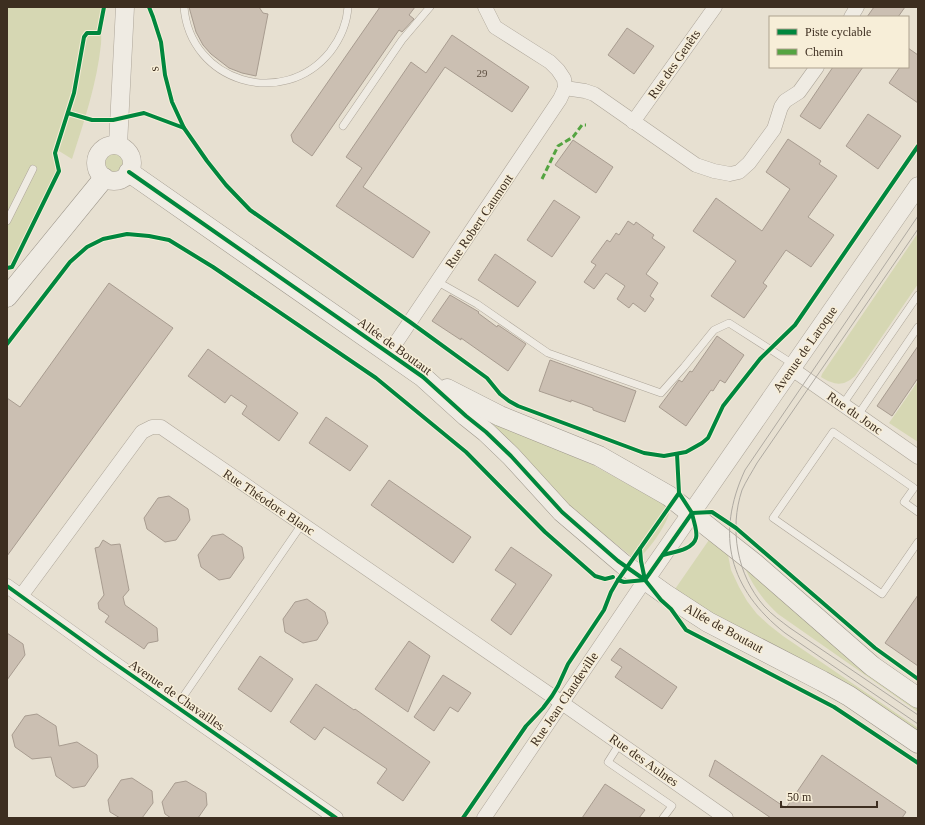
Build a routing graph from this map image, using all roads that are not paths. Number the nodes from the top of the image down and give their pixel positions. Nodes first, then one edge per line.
1 (125, 7) edge
2 (184, 7) edge
3 (348, 7) edge
4 (430, 7) edge
5 (485, 7) edge
6 (715, 7) edge
7 (858, 7) edge
8 (852, 16) edge
9 (816, 68) edge
10 (565, 88) junction
11 (633, 122) junction
12 (343, 126) dead end
13 (118, 146) junction
14 (33, 169) dead end
15 (129, 172) junction
16 (104, 178) junction
17 (918, 186) edge
18 (7, 221) edge
19 (438, 282) junction
20 (11, 288) edge
21 (918, 295) edge
22 (918, 327) edge
23 (389, 353) junction
24 (793, 367) junction
25 (424, 377) junction
26 (843, 404) junction
27 (858, 415) junction
28 (918, 457) edge
29 (918, 512) edge
30 (692, 513) junction
31 (302, 524) junction
32 (918, 542) edge
33 (645, 580) junction
34 (7, 586) edge
35 (21, 596) junction
36 (918, 698) edge
37 (562, 703) junction
38 (176, 707) junction
39 (620, 743) junction
40 (918, 743) edge
41 (336, 818) edge
42 (484, 818) edge
43 (663, 818) edge
44 (726, 818) edge

1 - 13 street
2 - 3 lane
4 - 12 lane
5 - 10 street
6 - 11 street, Rue des Genêts
7 - 8 street
9 - 11 street
10 - 11 street
10 - 19 street, Rue Robert Caumont
13 - 15 street
13 - 16 street
14 - 18 lane
15 - 16 street
15 - 23 main road, Allée de Boutaut
16 - 20 main road
17 - 24 street, Avenue de Laroque
19 - 23 street, Rue Robert Caumont
19 - 24 lane
21 - 26 lane
22 - 27 lane
23 - 25 main road, Allée de Boutaut
24 - 26 street, Rue du Jonc
24 - 30 street, Avenue de Laroque
25 - 30 main road, Allée de Boutaut
25 - 33 main road, Allée de Boutaut
26 - 27 street, Rue du Jonc
27 - 28 street, Rue du Jonc
29 - 32 lane
30 - 33 street, Avenue de Laroque
30 - 36 main road, Allée de Boutaut
31 - 35 street, Rue Théodore Blanc
31 - 37 street, Rue Théodore Blanc
31 - 38 lane
33 - 37 street, Rue Jean Claudeville
33 - 40 main road, Allée de Boutaut
34 - 35 street, Avenue de Chavailles
35 - 38 street, Avenue de Chavailles
37 - 39 street, Rue des Aulnes
37 - 42 street, Rue Jean Claudeville
38 - 41 street, Avenue de Chavailles
39 - 43 lane
39 - 44 street, Rue des Aulnes

